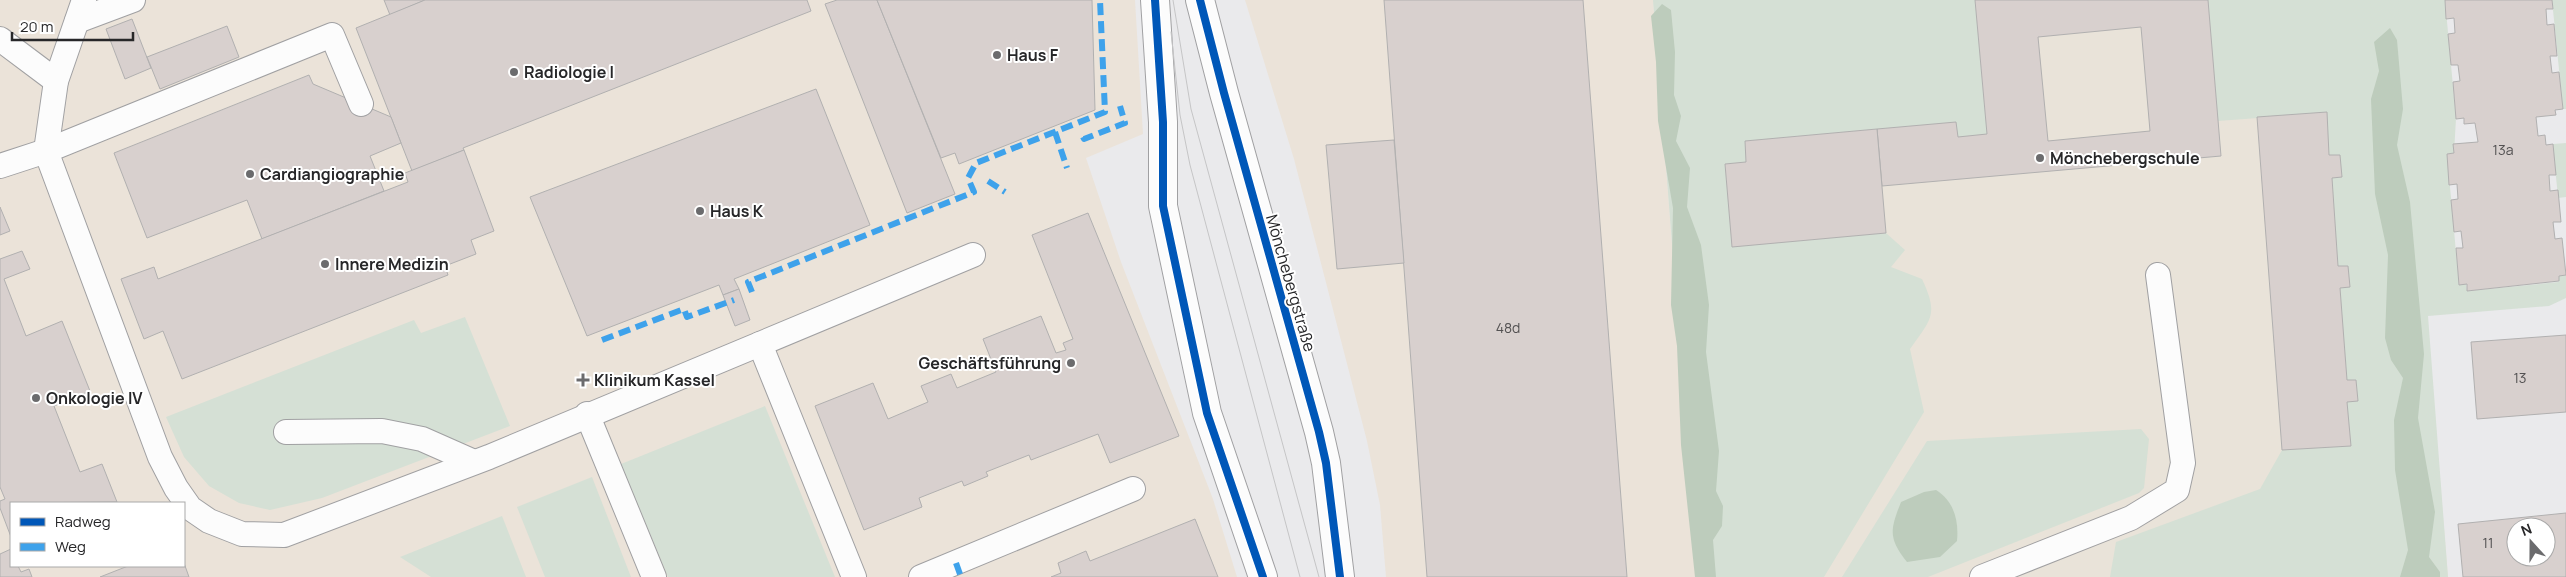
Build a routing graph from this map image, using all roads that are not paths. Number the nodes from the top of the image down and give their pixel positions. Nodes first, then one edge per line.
1 (134, 0) edge
2 (1155, 0) edge
3 (1200, 0) edge
4 (81, 10) edge
5 (0, 39) edge
6 (0, 62) edge
7 (56, 81) junction
8 (361, 104) dead end
9 (46, 151) junction
10 (0, 166) edge
11 (973, 255) dead end
12 (2158, 275) dead end
13 (760, 344) junction
14 (587, 414) junction
15 (286, 432) dead end
16 (474, 462) junction
17 (1133, 490) dead end
18 (654, 577) edge
19 (854, 577) edge
20 (921, 577) edge
21 (1263, 577) edge
22 (1340, 577) edge
23 (1982, 577) edge

1 - 4 lane
2 - 21 street
3 - 22 street, Mönchebergstraße
4 - 7 lane
5 - 7 lane
6 - 7 lane
7 - 9 lane
8 - 9 lane
9 - 10 lane
9 - 16 lane
11 - 13 lane
12 - 23 lane
13 - 14 lane
13 - 19 lane
14 - 16 lane
14 - 18 lane
15 - 16 lane
17 - 20 lane

